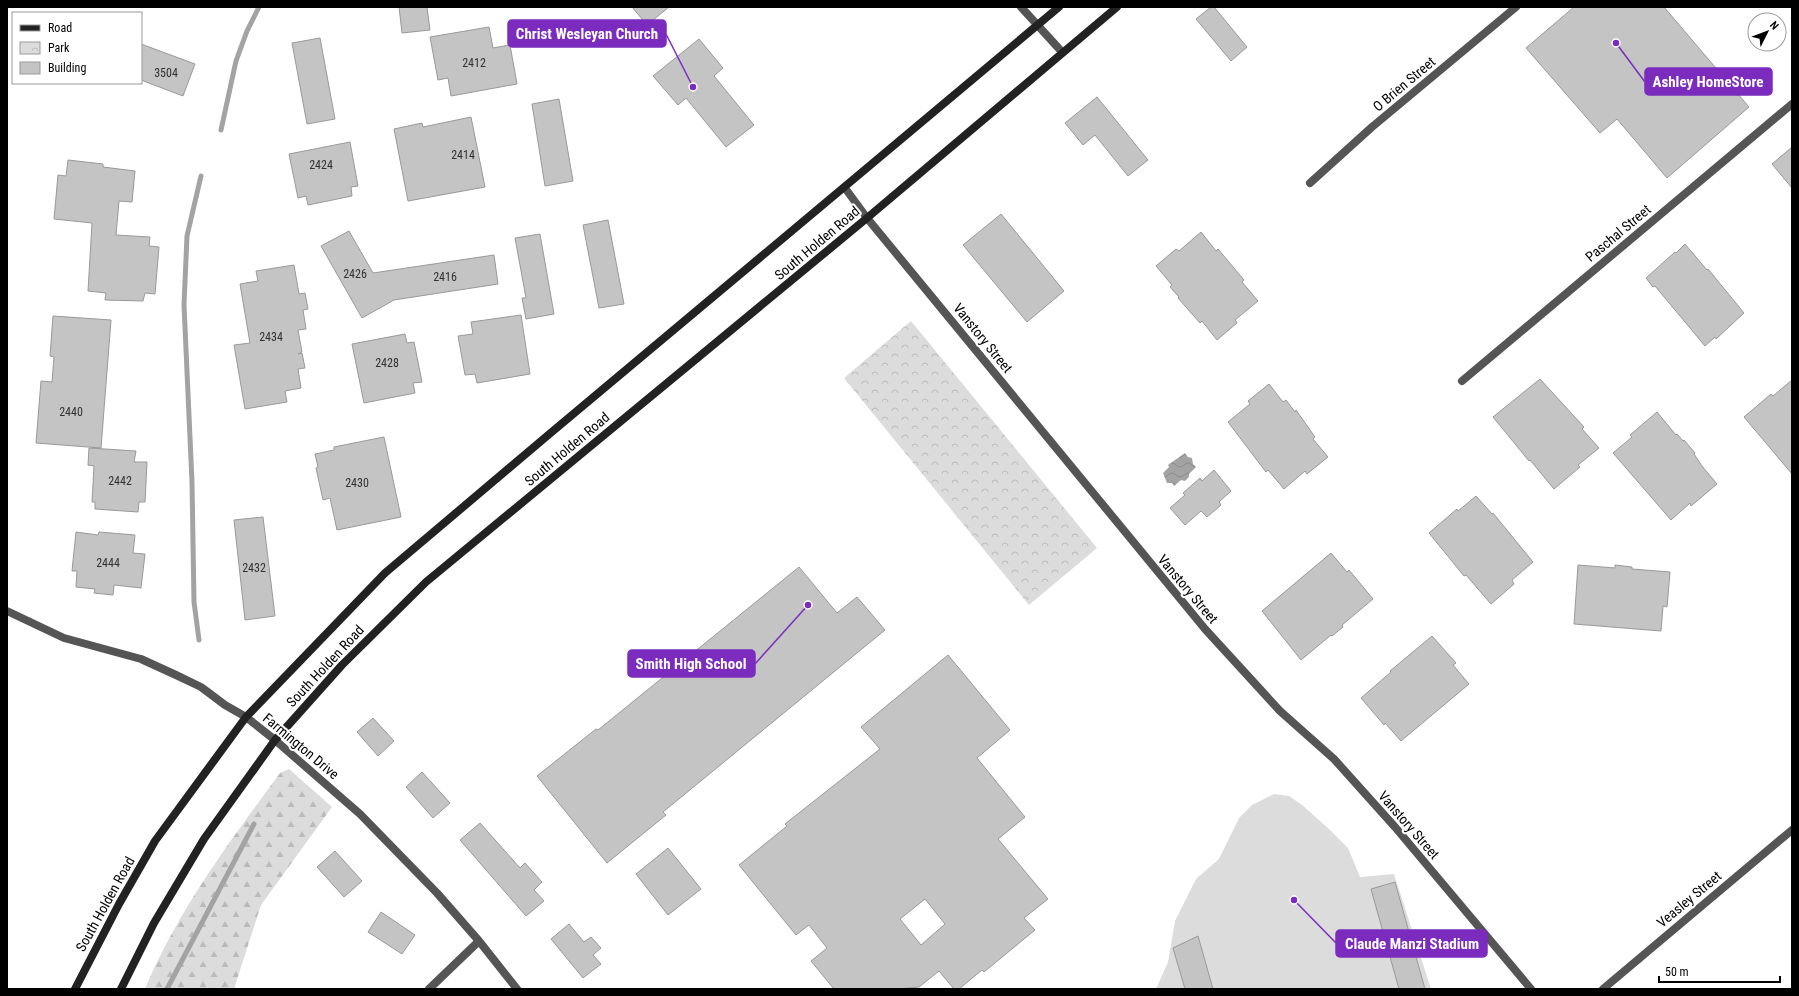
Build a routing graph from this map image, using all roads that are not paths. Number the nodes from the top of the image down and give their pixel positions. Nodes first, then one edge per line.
1 (1021, 7) edge
2 (1059, 7) edge
3 (1117, 7) edge
4 (1516, 7) edge
5 (1037, 25) junction
6 (1062, 52) junction
7 (1792, 104) edge
8 (1310, 182) dead end
9 (845, 188) junction
10 (867, 218) junction
11 (1462, 381) dead end
12 (7, 611) edge
13 (246, 717) junction
14 (275, 740) junction
15 (1792, 830) edge
16 (479, 941) junction
17 (75, 989) edge
18 (121, 989) edge
19 (429, 989) edge
20 (517, 989) edge
21 (1532, 989) edge
22 (1603, 989) edge

1 - 5 street
2 - 5 main road, South Holden Road
3 - 6 main road, South Holden Road
4 - 8 street, O Brien Street
5 - 6 street
5 - 9 main road, South Holden Road
6 - 10 main road, South Holden Road
7 - 11 street, Paschal Street
9 - 10 street, Vanstory Street
9 - 13 main road, South Holden Road
10 - 14 main road, South Holden Road
10 - 21 street, Vanstory Street
12 - 13 street, Farmington Drive
13 - 14 street, Farmington Drive
13 - 17 main road, South Holden Road
14 - 16 street, Farmington Drive
14 - 18 main road, South Holden Road
15 - 22 street, Veasley Street
16 - 19 street
16 - 20 street, Farmington Drive

